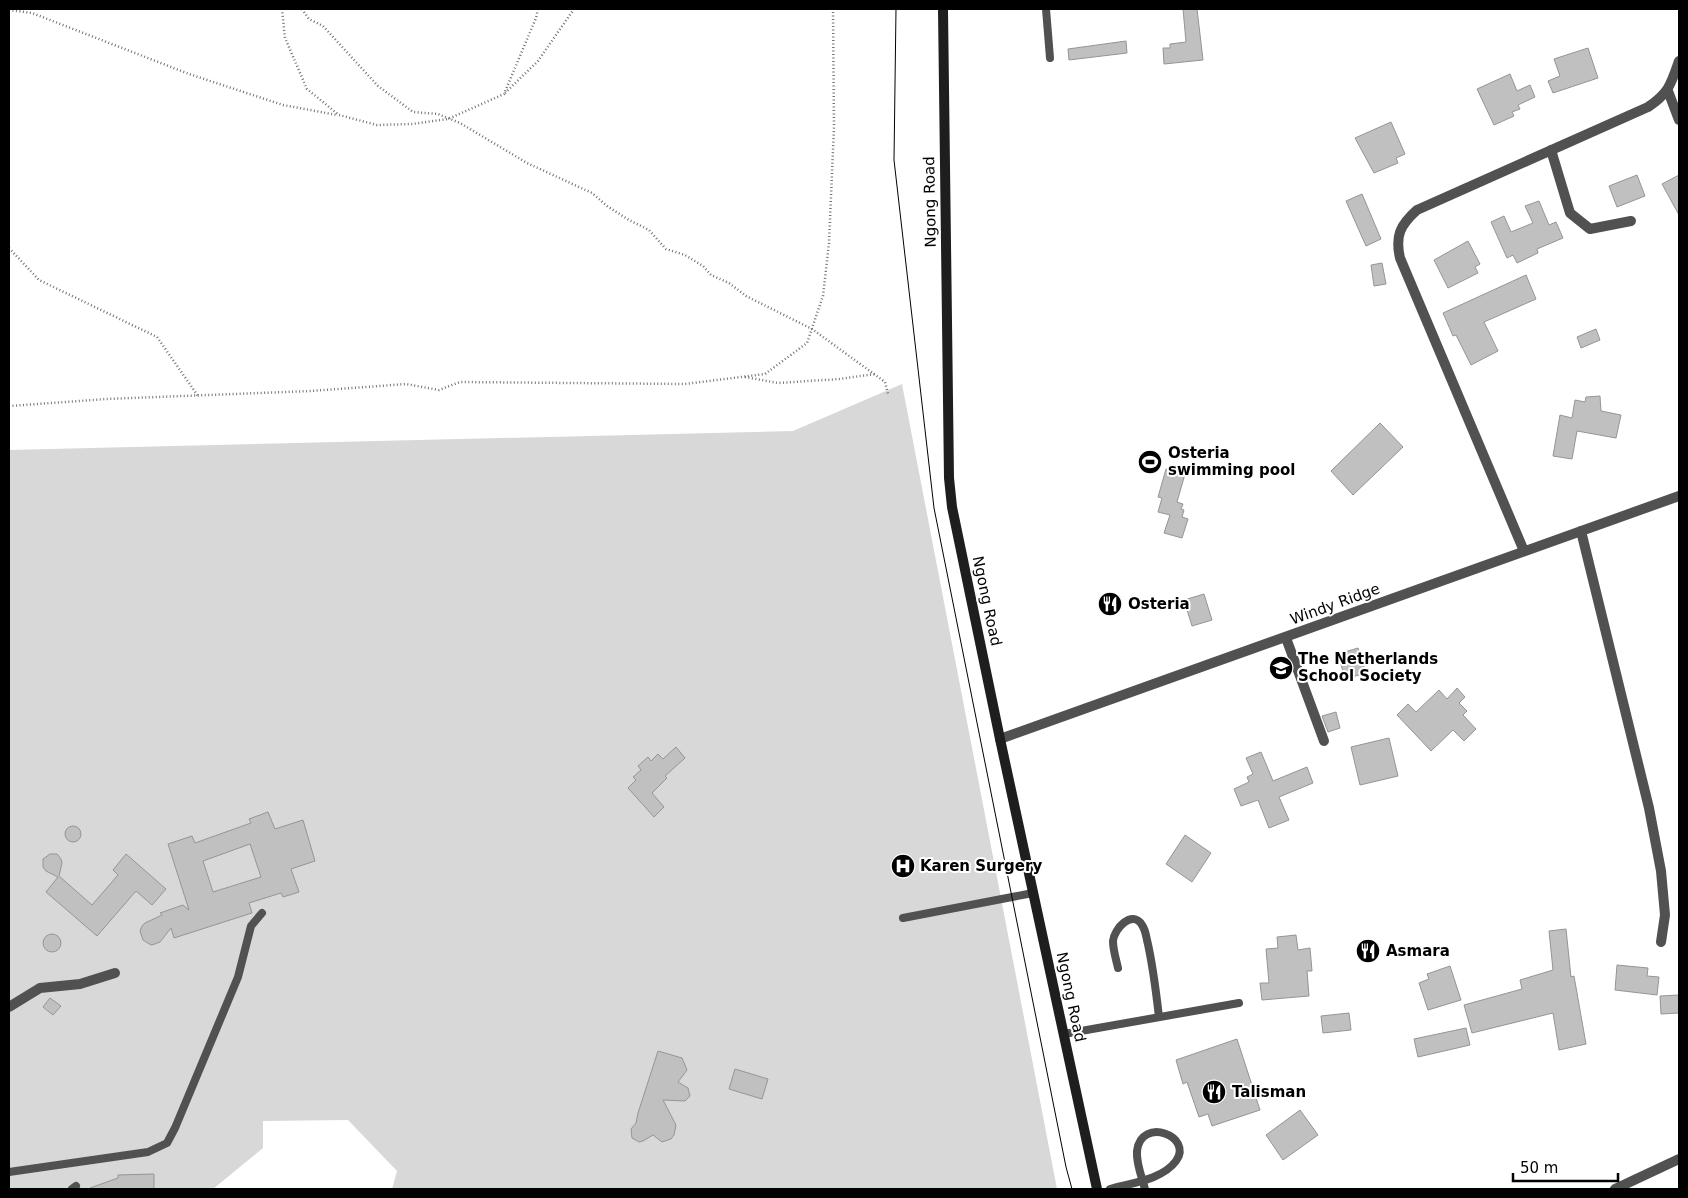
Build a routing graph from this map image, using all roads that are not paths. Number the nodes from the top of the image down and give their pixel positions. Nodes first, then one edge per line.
1 (943, 9) edge
2 (1046, 9) edge
3 (1050, 58) dead end
4 (1679, 61) edge
5 (1668, 91) junction
6 (1679, 120) edge
7 (1551, 150) junction
8 (1631, 221) dead end
9 (1679, 496) edge
10 (1581, 531) junction
11 (1524, 551) junction
12 (1286, 638) junction
13 (1000, 739) junction
14 (1324, 741) dead end
15 (1033, 893) junction
16 (262, 913) dead end
17 (903, 918) dead end
18 (1661, 942) dead end
19 (1118, 968) dead end
20 (114, 973) dead end
21 (1239, 1003) dead end
22 (9, 1008) edge
23 (1159, 1017) junction
24 (1064, 1034) junction
25 (1679, 1159) edge
26 (9, 1172) edge
27 (1142, 1180) junction
28 (1097, 1189) edge
29 (1110, 1189) edge
30 (1145, 1189) edge
31 (1615, 1189) edge

1 - 13 main road, Ngong Road
2 - 3 lane
4 - 5 street
5 - 6 street
5 - 7 street
7 - 8 street
7 - 11 street
9 - 10 street, Windy Ridge
10 - 11 street, Windy Ridge
10 - 18 street
11 - 12 street, Windy Ridge
12 - 13 street, Windy Ridge
12 - 14 street
13 - 15 main road, Ngong Road
15 - 17 lane
15 - 24 main road, Ngong Road
16 - 26 lane
19 - 23 lane
20 - 22 street
21 - 23 lane
23 - 24 lane
24 - 28 main road, Ngong Road
25 - 31 street
27 - 27 lane
27 - 29 lane
27 - 30 lane

